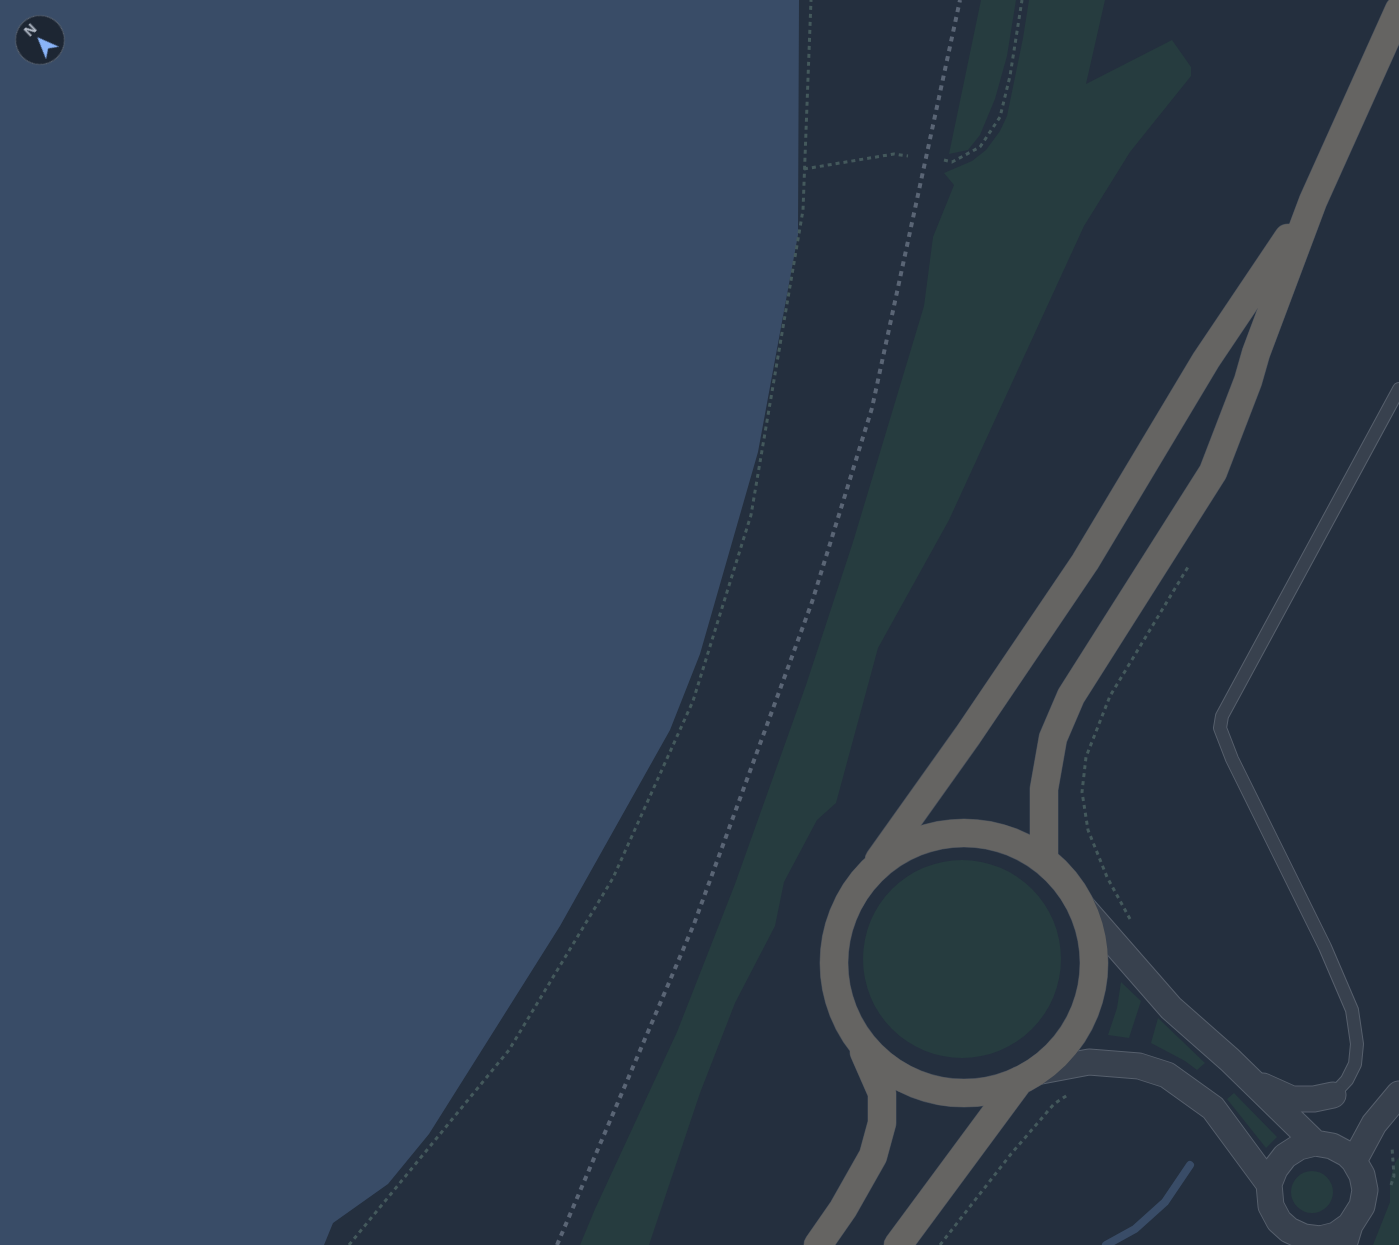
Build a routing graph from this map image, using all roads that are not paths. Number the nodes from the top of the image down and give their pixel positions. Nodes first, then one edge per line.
1 (1399, 10) edge
2 (1313, 201) junction
3 (1399, 388) edge
4 (1044, 859) junction
5 (873, 869) junction
6 (1081, 905) junction
7 (862, 1045) junction
8 (1028, 1076) junction
9 (1251, 1082) junction
10 (1399, 1094) edge
11 (1332, 1095) joint
12 (1374, 1124) junction
13 (1324, 1145) junction
14 (1354, 1161) junction
15 (1269, 1184) junction
16 (1347, 1235) edge
17 (1298, 1239) edge
18 (818, 1245) edge
19 (898, 1245) edge

1 - 2 highway
2 - 4 highway
2 - 5 highway
3 - 11 lane
4 - 5 highway
4 - 6 highway
5 - 7 highway
6 - 8 highway
6 - 9 street
7 - 8 highway
7 - 18 highway
8 - 15 street
8 - 19 highway
9 - 11 street
9 - 13 street
10 - 12 street
12 - 13 street
12 - 14 street
13 - 14 street
13 - 15 street
14 - 16 street
15 - 17 street
16 - 17 street

